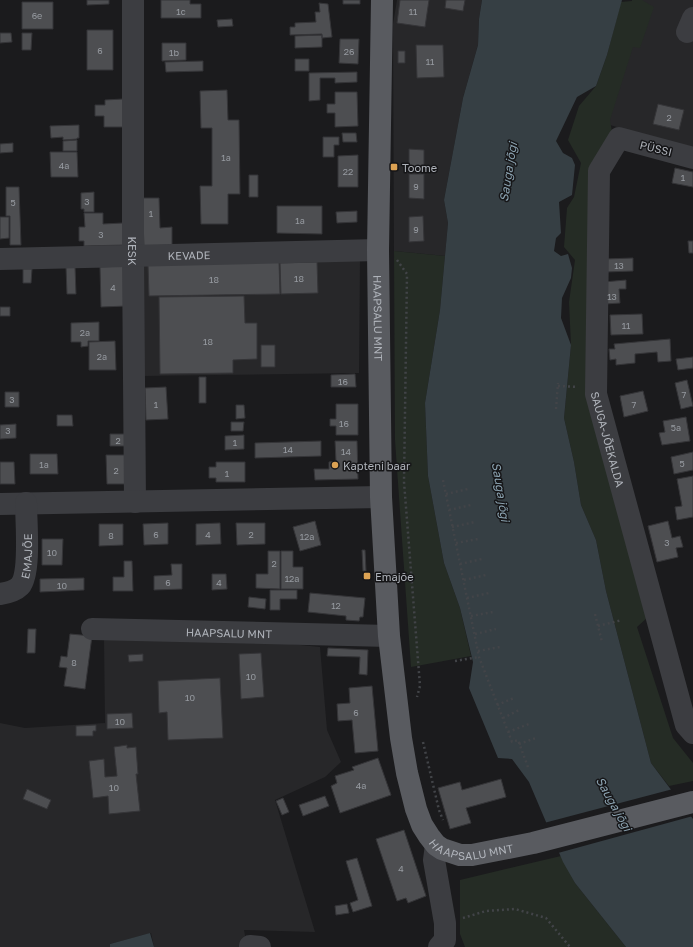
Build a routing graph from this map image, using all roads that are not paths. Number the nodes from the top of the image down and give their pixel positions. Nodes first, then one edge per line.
1 (133, 0) edge
2 (382, 0) edge
3 (619, 138) joint
4 (693, 158) edge
5 (388, 251) junction
6 (133, 256) junction
7 (0, 259) edge
8 (381, 497) junction
9 (135, 502) junction
10 (26, 503) junction
11 (0, 504) edge
12 (0, 594) edge
13 (92, 629) dead end
14 (389, 636) junction
15 (693, 734) edge
16 (693, 802) edge
17 (436, 845) junction
18 (439, 947) edge

1 - 6 street, KESK
2 - 5 main road, HAAPSALU MNT
3 - 4 street, PÜSSI
3 - 15 street, SAUGA-JÕEKALDA
5 - 6 street, KEVADE
5 - 8 main road, HAAPSALU MNT
6 - 7 street, KEVADE
6 - 9 street, KESK
8 - 9 street
8 - 14 main road, HAAPSALU MNT
9 - 10 street
10 - 11 street
10 - 12 street, EMAJÕE
13 - 14 street, HAAPSALU MNT
14 - 17 main road, HAAPSALU MNT
16 - 17 main road, HAAPSALU MNT
17 - 18 street

